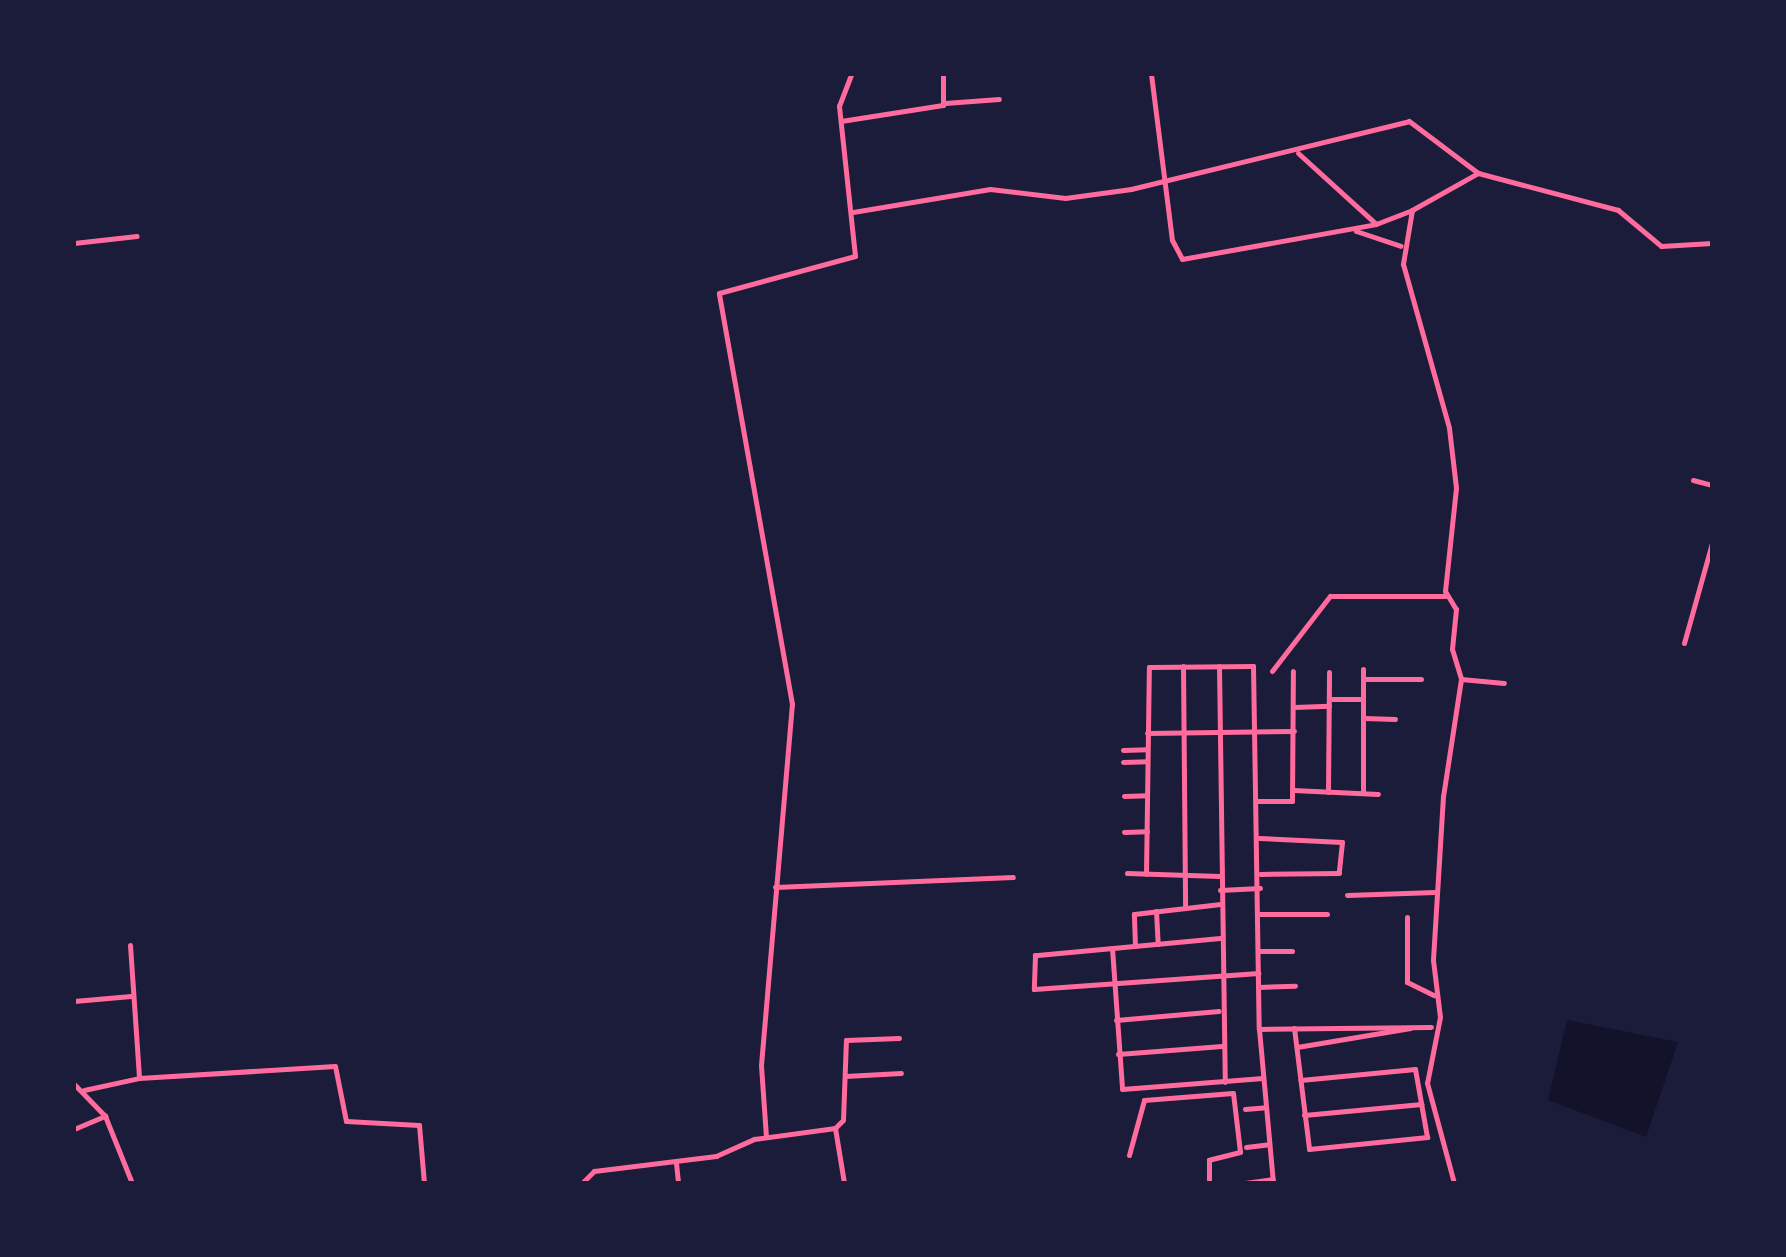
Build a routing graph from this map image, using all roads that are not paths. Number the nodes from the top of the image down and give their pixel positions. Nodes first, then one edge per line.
1 (851, 74) edge
2 (943, 74) edge
3 (1151, 74) edge
4 (999, 99) dead end
5 (945, 103) junction
6 (841, 121) junction
7 (1298, 153) junction
8 (1478, 173) junction
9 (1166, 180) junction
10 (1412, 210) junction
11 (853, 212) junction
12 (1376, 224) junction
13 (1355, 231) junction
14 (137, 236) dead end
15 (74, 243) edge
16 (1712, 243) edge
17 (1401, 246) junction
18 (1693, 480) dead end
19 (1712, 485) edge
20 (1712, 543) edge
21 (1446, 596) junction
22 (1684, 643) dead end
23 (1183, 666) junction
24 (1219, 666) junction
25 (1363, 669) dead end
26 (1272, 671) dead end
27 (1293, 671) dead end
28 (1329, 672) dead end
29 (1363, 679) junction
30 (1421, 679) dead end
31 (1461, 679) junction
32 (1504, 683) dead end
33 (1363, 699) junction
34 (1329, 703) junction
35 (1294, 707) junction
36 (1364, 718) junction
37 (1395, 719) dead end
38 (1257, 731) junction
39 (1294, 731) junction
40 (1182, 732) junction
41 (1220, 732) junction
42 (1147, 733) junction
43 (1147, 749) junction
44 (1123, 750) dead end
45 (1147, 761) junction
46 (1123, 762) dead end
47 (1293, 790) junction
48 (1328, 792) junction
49 (1363, 793) junction
50 (1378, 794) dead end
51 (1147, 795) junction
52 (1124, 796) dead end
53 (1258, 801) junction
54 (1147, 831) junction
55 (1124, 832) dead end
56 (1259, 838) junction
57 (1127, 873) dead end
58 (1146, 874) junction
59 (1260, 874) junction
60 (1183, 875) junction
61 (1220, 876) junction
62 (1013, 877) dead end
63 (775, 887) junction
64 (1260, 888) junction
65 (1220, 890) junction
66 (1435, 892) junction
67 (1347, 895) dead end
68 (1220, 904) junction
69 (1185, 907) junction
70 (1156, 911) junction
71 (1260, 914) junction
72 (1327, 914) dead end
73 (1407, 917) dead end
74 (1220, 938) junction
75 (1158, 944) junction
76 (130, 945) dead end
77 (1135, 946) junction
78 (1112, 948) junction
79 (1259, 951) junction
80 (1292, 951) dead end
81 (1258, 973) junction
82 (1219, 975) junction
83 (1113, 983) junction
84 (1295, 986) dead end
85 (1258, 987) junction
86 (1434, 995) junction
87 (131, 996) junction
88 (74, 1001) edge
89 (1219, 1011) junction
90 (1116, 1020) junction
91 (1411, 1027) junction
92 (1431, 1027) dead end
93 (1294, 1028) junction
94 (1259, 1029) junction
95 (899, 1038) dead end
96 (1222, 1046) junction
97 (1297, 1047) junction
98 (1118, 1054) junction
99 (901, 1073) dead end
100 (845, 1076) junction
101 (139, 1078) junction
102 (1263, 1078) junction
103 (1301, 1080) junction
104 (1225, 1082) junction
105 (74, 1084) edge
106 (84, 1090) junction
107 (1421, 1104) junction
108 (1266, 1107) junction
109 (1245, 1109) dead end
110 (1304, 1115) junction
111 (105, 1116) junction
112 (835, 1128) junction
113 (74, 1129) edge
114 (766, 1137) junction
115 (1269, 1144) junction
116 (1246, 1147) dead end
117 (1129, 1155) dead end
118 (676, 1163) junction
119 (1273, 1181) edge
120 (132, 1183) edge
121 (424, 1183) edge
122 (582, 1183) edge
123 (678, 1183) edge
124 (844, 1183) edge
125 (1209, 1183) edge
126 (1245, 1183) edge
127 (1454, 1183) edge

1 - 6 street
2 - 5 street
3 - 9 street
4 - 5 street
5 - 6 street
6 - 11 street
7 - 8 street
7 - 9 street
7 - 12 street
8 - 10 street
8 - 16 street
9 - 11 street
9 - 13 street
10 - 12 street
10 - 17 street
11 - 63 street
12 - 13 street
13 - 17 street
14 - 15 street
17 - 21 street
18 - 19 street
20 - 22 street
21 - 26 street
21 - 31 street
23 - 24 street
23 - 40 street
23 - 42 street
24 - 38 street
24 - 41 street
25 - 29 street
27 - 35 street
28 - 34 street
29 - 30 street
29 - 33 street
31 - 32 street
31 - 66 street
33 - 34 street
33 - 36 street
34 - 35 street
34 - 48 street
35 - 39 street
36 - 37 street
36 - 49 street
38 - 39 street
38 - 41 street
38 - 53 street
39 - 47 street
40 - 41 street
40 - 42 street
40 - 60 street
41 - 61 street
42 - 43 street
43 - 44 street
43 - 45 street
45 - 46 street
45 - 51 street
47 - 48 street
47 - 53 street
48 - 49 street
49 - 50 street
51 - 52 street
51 - 54 street
53 - 56 street
54 - 55 street
54 - 58 street
56 - 59 street
56 - 59 street
57 - 58 street
58 - 60 street
59 - 64 street
60 - 61 street
60 - 69 street
61 - 65 street
62 - 63 street
63 - 114 street
64 - 65 street
64 - 71 street
65 - 68 street
66 - 67 street
66 - 86 street
68 - 69 street
68 - 74 street
69 - 70 street
70 - 75 street
70 - 77 street
71 - 72 street
71 - 79 street
73 - 86 street
74 - 75 street
74 - 82 street
75 - 77 street
76 - 87 street
77 - 78 street
78 - 83 street
78 - 83 street
79 - 80 street
79 - 81 street
81 - 82 street
81 - 85 street
82 - 83 street
82 - 89 street
83 - 90 street
84 - 85 street
85 - 94 street
86 - 127 street
87 - 88 street
87 - 101 street
89 - 90 street
89 - 96 street
90 - 98 street
91 - 92 street
91 - 93 street
91 - 97 street
93 - 94 street
93 - 97 street
94 - 102 street
95 - 100 street
96 - 98 street
96 - 104 street
97 - 103 street
98 - 104 street
99 - 100 street
100 - 112 street
101 - 106 street
101 - 121 street
102 - 104 street
102 - 108 street
103 - 107 street
103 - 110 street
105 - 106 street
106 - 111 street
107 - 110 street
107 - 110 street
108 - 109 street
108 - 115 street
111 - 113 street
111 - 120 street
112 - 114 street
112 - 124 street
114 - 118 street
115 - 116 street
115 - 119 street
117 - 125 street
118 - 122 street
118 - 123 street
119 - 126 street

